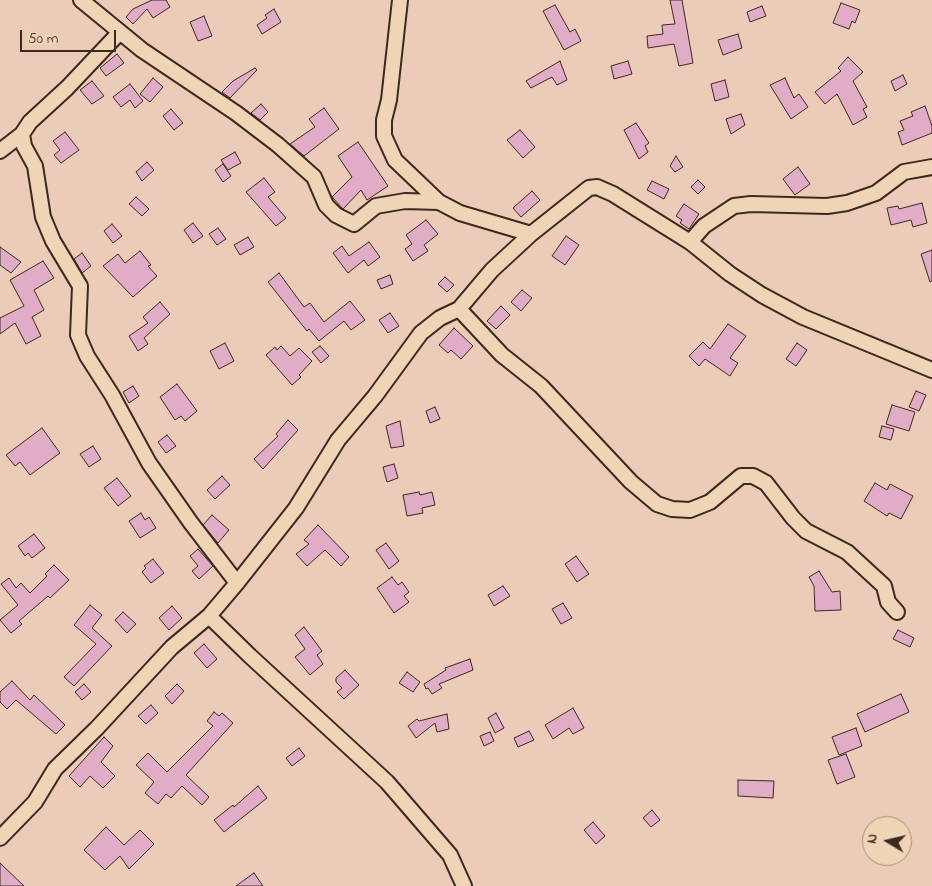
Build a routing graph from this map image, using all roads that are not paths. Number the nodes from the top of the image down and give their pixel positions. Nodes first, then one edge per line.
1 (81, 0) edge
2 (400, 0) edge
3 (120, 32) junction
4 (22, 134) junction
5 (0, 151) edge
6 (932, 167) edge
7 (439, 202) junction
8 (531, 234) junction
9 (690, 242) junction
10 (459, 309) junction
11 (932, 370) edge
12 (237, 583) junction
13 (897, 612) dead end
14 (209, 616) junction
15 (0, 838) edge
16 (464, 886) edge

1 - 3 street
2 - 7 street
3 - 4 street
3 - 7 street
4 - 5 street
4 - 12 street
6 - 9 street
7 - 8 street
8 - 9 street
8 - 10 street
9 - 11 street
10 - 12 street
10 - 13 street
12 - 14 street
14 - 15 street
14 - 16 street

